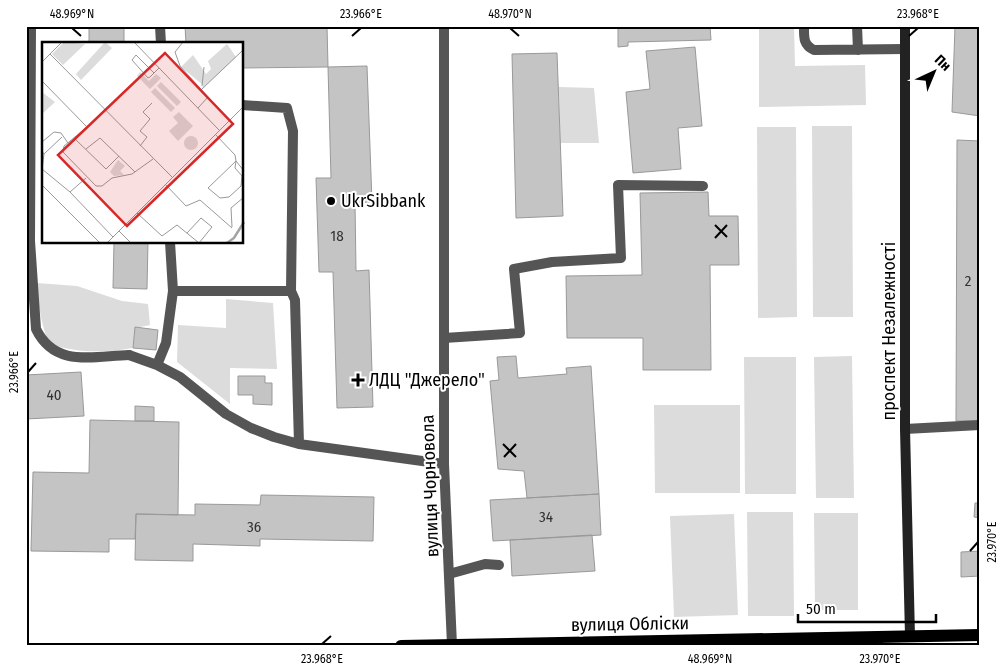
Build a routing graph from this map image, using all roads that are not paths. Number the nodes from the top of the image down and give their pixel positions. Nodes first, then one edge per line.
1 (31, 26) edge
2 (160, 26) edge
3 (444, 26) edge
4 (804, 26) edge
5 (857, 26) edge
6 (905, 26) edge
7 (161, 42) edge
8 (905, 49) junction
9 (858, 50) junction
10 (244, 105) edge
11 (703, 186) dead end
12 (28, 240) edge
13 (170, 244) edge
14 (173, 291) junction
15 (292, 291) junction
16 (444, 338) junction
17 (158, 364) junction
18 (980, 425) edge
19 (905, 429) junction
20 (299, 444) junction
21 (444, 464) junction
22 (499, 565) dead end
23 (449, 574) junction
24 (980, 635) edge
25 (910, 636) junction
26 (868, 642) edge
27 (452, 644) junction
28 (401, 646) edge

1 - 12 street
2 - 7 street
3 - 16 street, вулиця Чорновола
4 - 9 street
5 - 9 street
6 - 8 main road, проспект Незалежності
8 - 9 street
8 - 19 main road, проспект Незалежності
10 - 15 street
11 - 16 street
12 - 17 street
13 - 14 street
14 - 15 street
14 - 17 street
15 - 20 street
16 - 21 street, вулиця Чорновола
17 - 20 street
18 - 19 street
19 - 25 main road, проспект Незалежності
20 - 21 street
21 - 23 street, вулиця Чорновола
22 - 23 street
23 - 27 street, вулиця Чорновола
24 - 25 main road, вулиця Обліски
25 - 26 main road, вулиця Обліски
26 - 27 main road, вулиця Обліски
27 - 28 main road, вулиця Обліски

